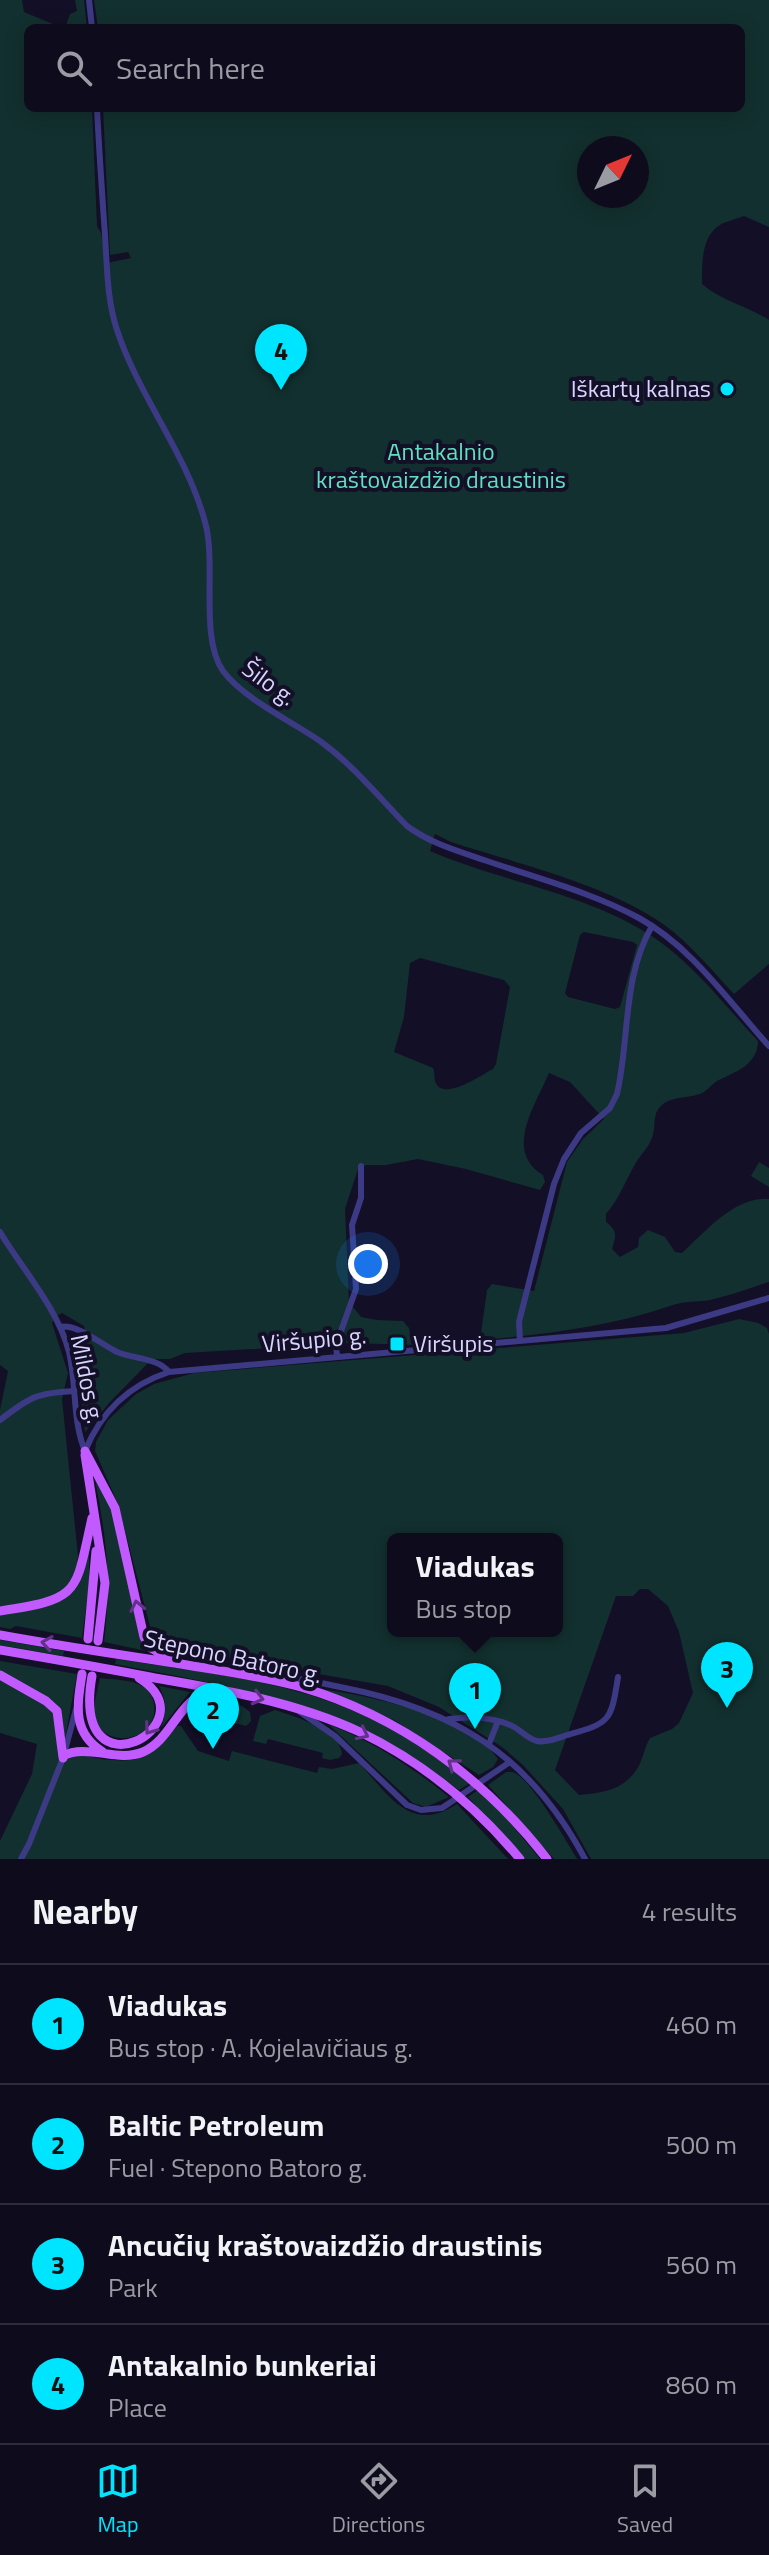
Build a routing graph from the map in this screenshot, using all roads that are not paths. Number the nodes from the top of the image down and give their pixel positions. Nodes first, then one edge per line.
1 (89, 0) edge
2 (92, 24) edge
3 (97, 112) edge
4 (652, 926) junction
5 (769, 1046) edge
6 (361, 1166) dead end
7 (0, 1232) edge
8 (769, 1298) edge
9 (60, 1327) junction
10 (520, 1341) junction
11 (337, 1356) junction
12 (169, 1372) junction
13 (74, 1391) junction
14 (0, 1420) edge
15 (85, 1451) junction
16 (93, 1511) junction
17 (0, 1611) edge
18 (0, 1635) edge
19 (93, 1640) dead end
20 (0, 1650) edge
21 (180, 1664) junction
22 (228, 1671) junction
23 (125, 1672) junction
24 (0, 1675) edge
25 (618, 1677) dead end
26 (225, 1690) junction
27 (76, 1706) junction
28 (290, 1707) junction
29 (447, 1720) junction
30 (498, 1721) junction
31 (489, 1744) junction
32 (111, 1755) junction
33 (63, 1757) junction
34 (510, 1762) junction
35 (21, 1859) edge
36 (520, 1859) edge
37 (547, 1859) edge
38 (585, 1859) edge

1 - 2 street
3 - 4 street, Šilo g.
4 - 5 street, Šilo g.
4 - 10 street
6 - 11 street
7 - 9 street, Mildos g.
8 - 10 street, Viršupio g.
9 - 12 street
9 - 13 street, Mildos g.
10 - 11 street, Viršupio g.
11 - 12 street, Viršupio g.
12 - 15 street, Viršupio g.
13 - 14 street
13 - 15 street, Mildos g.
15 - 16 main road
21 -> 15 main road
16 - 17 main road
16 - 19 main road
21 -> 18 main road, Stepono Batoro g.
20 - 23 main road, Stepono Batoro g.
21 - 22 main road, Stepono Batoro g.
22 - 29 street
37 -> 22 main road, Stepono Batoro g.
23 - 26 main road, Stepono Batoro g.
23 -> 27 main road
24 - 33 main road
25 - 30 street
26 -> 28 main road, Stepono Batoro g.
26 - 32 main road
27 - 32 main road
27 - 33 street
28 - 34 street
28 -> 36 main road, Stepono Batoro g.
29 - 30 street
29 - 31 street
30 - 31 street
31 - 34 street
32 - 33 main road
33 - 35 street
34 - 38 street

